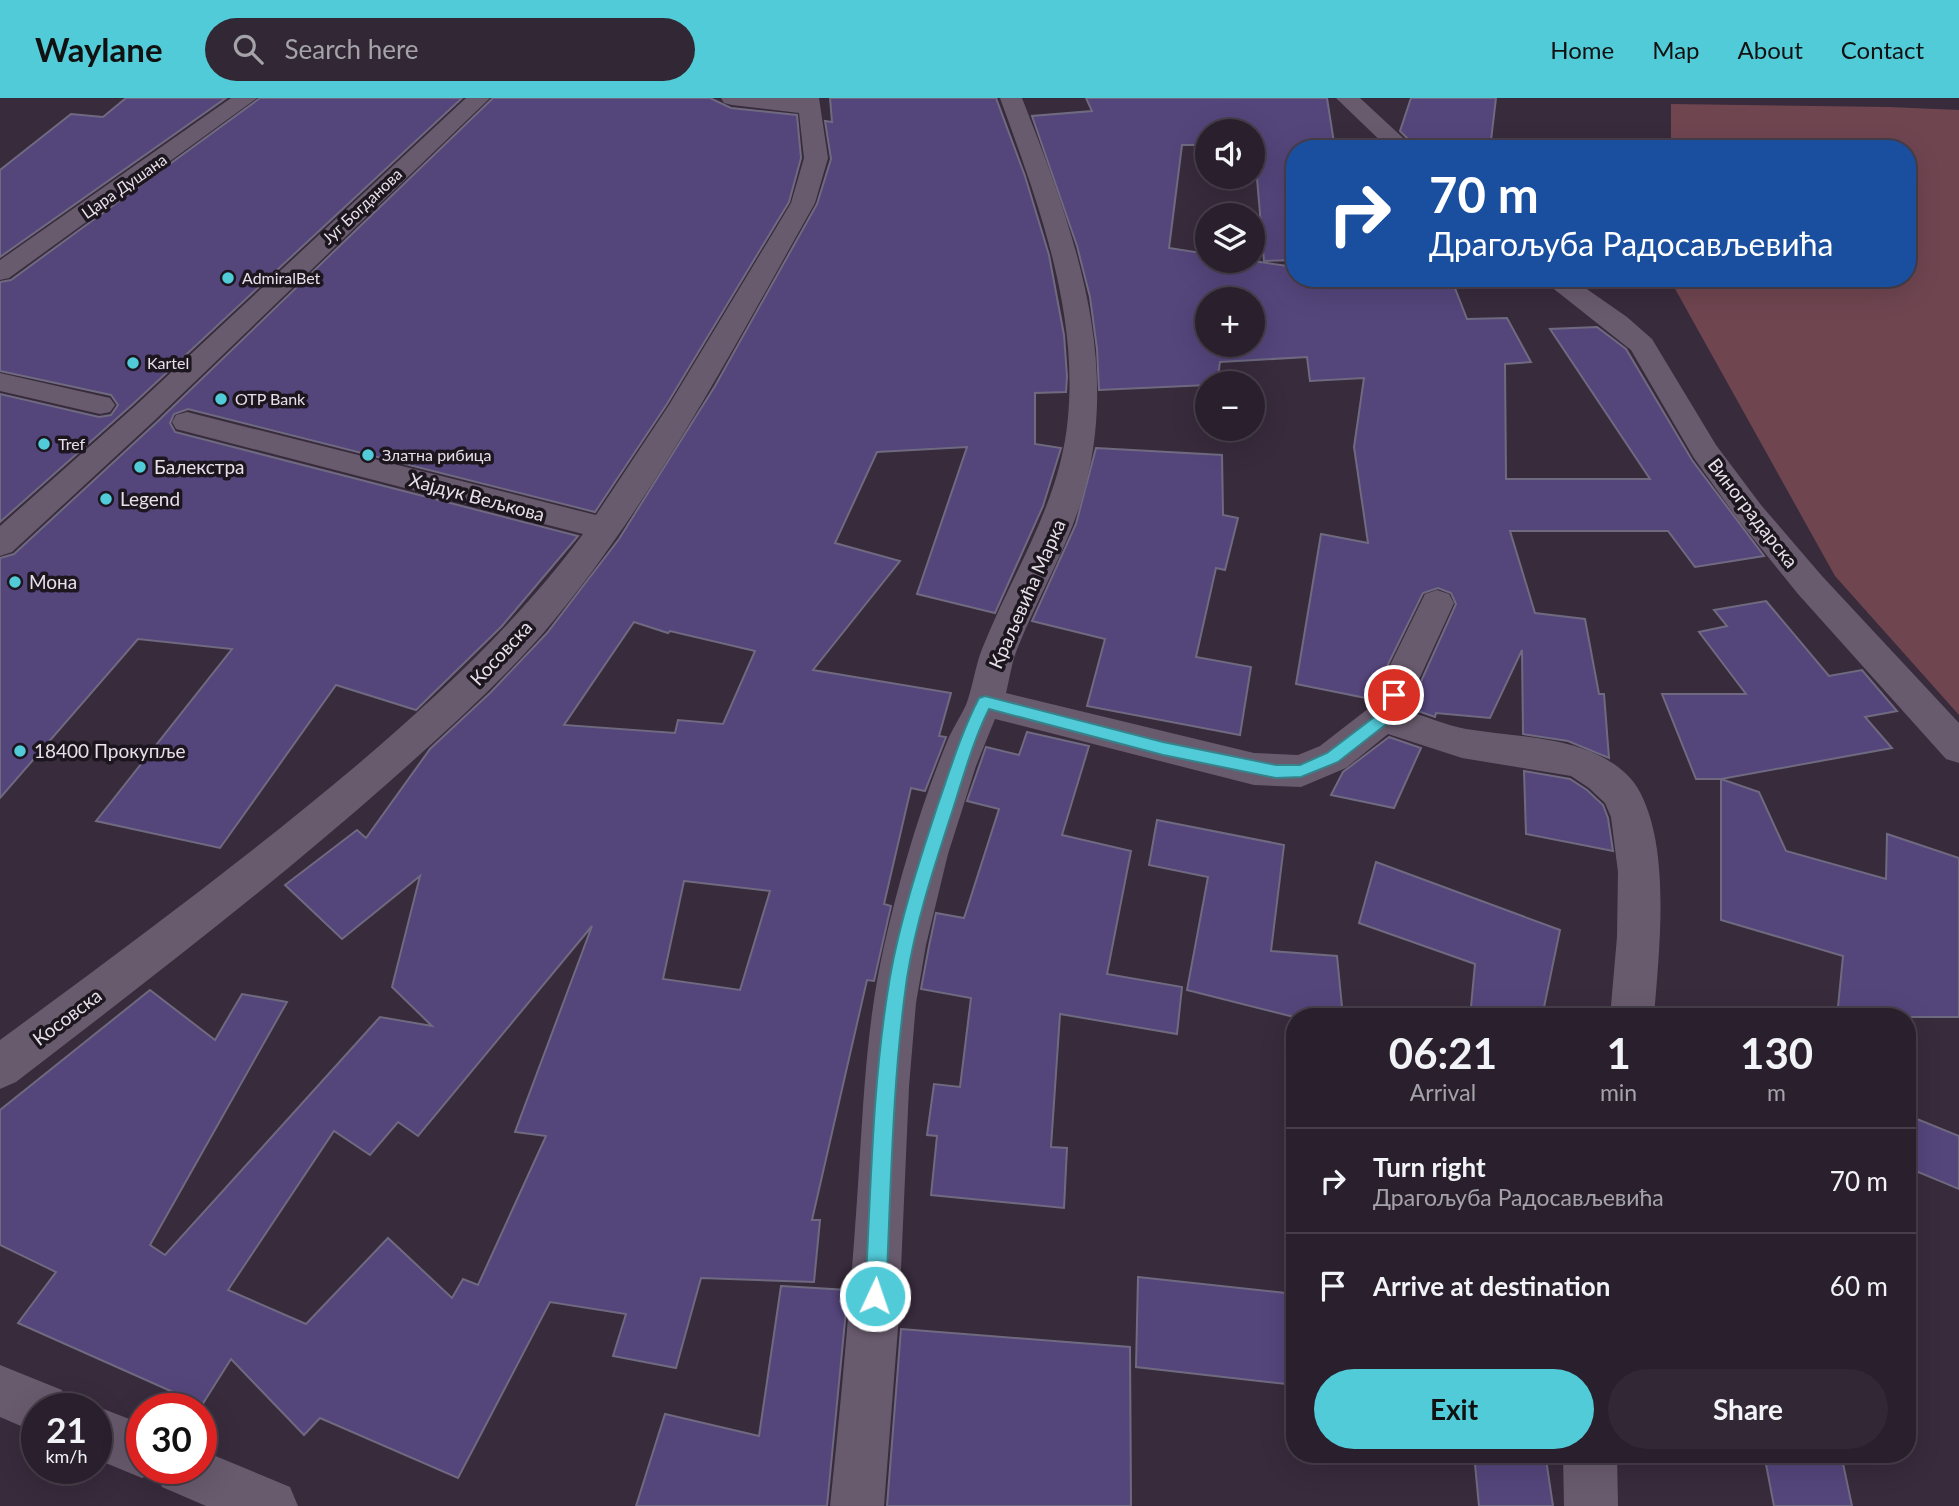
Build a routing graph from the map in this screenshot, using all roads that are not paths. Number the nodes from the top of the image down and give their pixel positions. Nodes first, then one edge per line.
1 (246, 98) edge
2 (479, 98) edge
3 (732, 98) edge
4 (1011, 98) edge
5 (1347, 98) edge
6 (809, 102) edge
7 (1393, 140) edge
8 (0, 272) edge
9 (1566, 287) edge
10 (0, 382) edge
11 (100, 405) dead end
12 (187, 422) dead end
13 (605, 530) junction
14 (0, 544) edge
15 (1437, 603) dead end
16 (985, 702) junction
17 (1383, 718) junction
18 (1959, 748) edge
19 (1633, 1008) edge
20 (0, 1068) edge
21 (0, 1391) edge
22 (21, 1400) edge
23 (1590, 1463) edge
24 (217, 1483) edge
25 (271, 1506) edge
26 (857, 1506) edge
27 (1591, 1506) edge

1 - 8 street, Цара Душана
2 - 14 street, Југ Богданова
3 - 6 street
4 - 16 street, Краљевића Марка
5 - 7 street
6 - 13 street, Косовска
9 - 18 street, Виноградарска
10 - 11 street
12 - 13 street, Хајдук Вељкова
13 - 20 street, Косовска
15 - 17 street
16 - 17 street
16 - 26 street, Краљевића Марка
17 - 19 street
21 - 22 street
23 - 27 street
24 - 25 street

